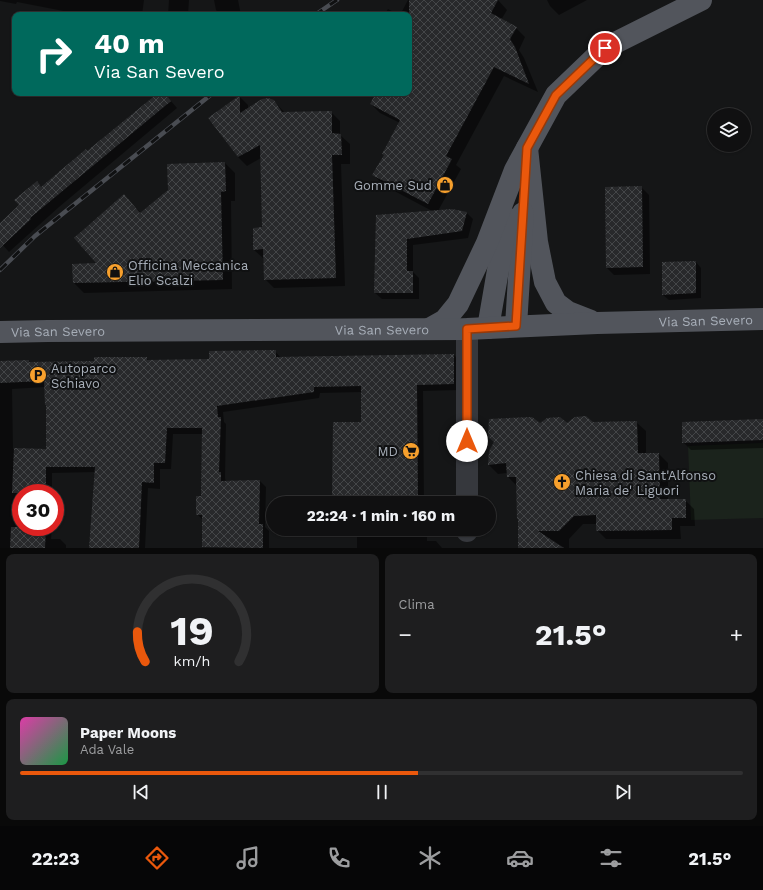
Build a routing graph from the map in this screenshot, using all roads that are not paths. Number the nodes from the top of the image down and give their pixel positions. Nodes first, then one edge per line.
1 (701, 0) edge
2 (527, 148) junction
3 (515, 170) junction
4 (763, 319) edge
5 (597, 323) junction
6 (516, 326) junction
7 (488, 328) junction
8 (429, 329) junction
9 (467, 329) junction
10 (0, 332) edge
11 (467, 496) edge

1 - 2 main road
2 - 3 main road
2 - 5 main road
2 - 6 main road
3 - 7 main road
3 - 8 main road
4 - 5 main road, Via San Severo
5 - 6 main road, Via San Severo
6 - 7 main road, Via San Severo
7 - 9 main road, Via San Severo
8 - 9 main road, Via San Severo
8 - 10 main road, Via San Severo
9 - 11 street

